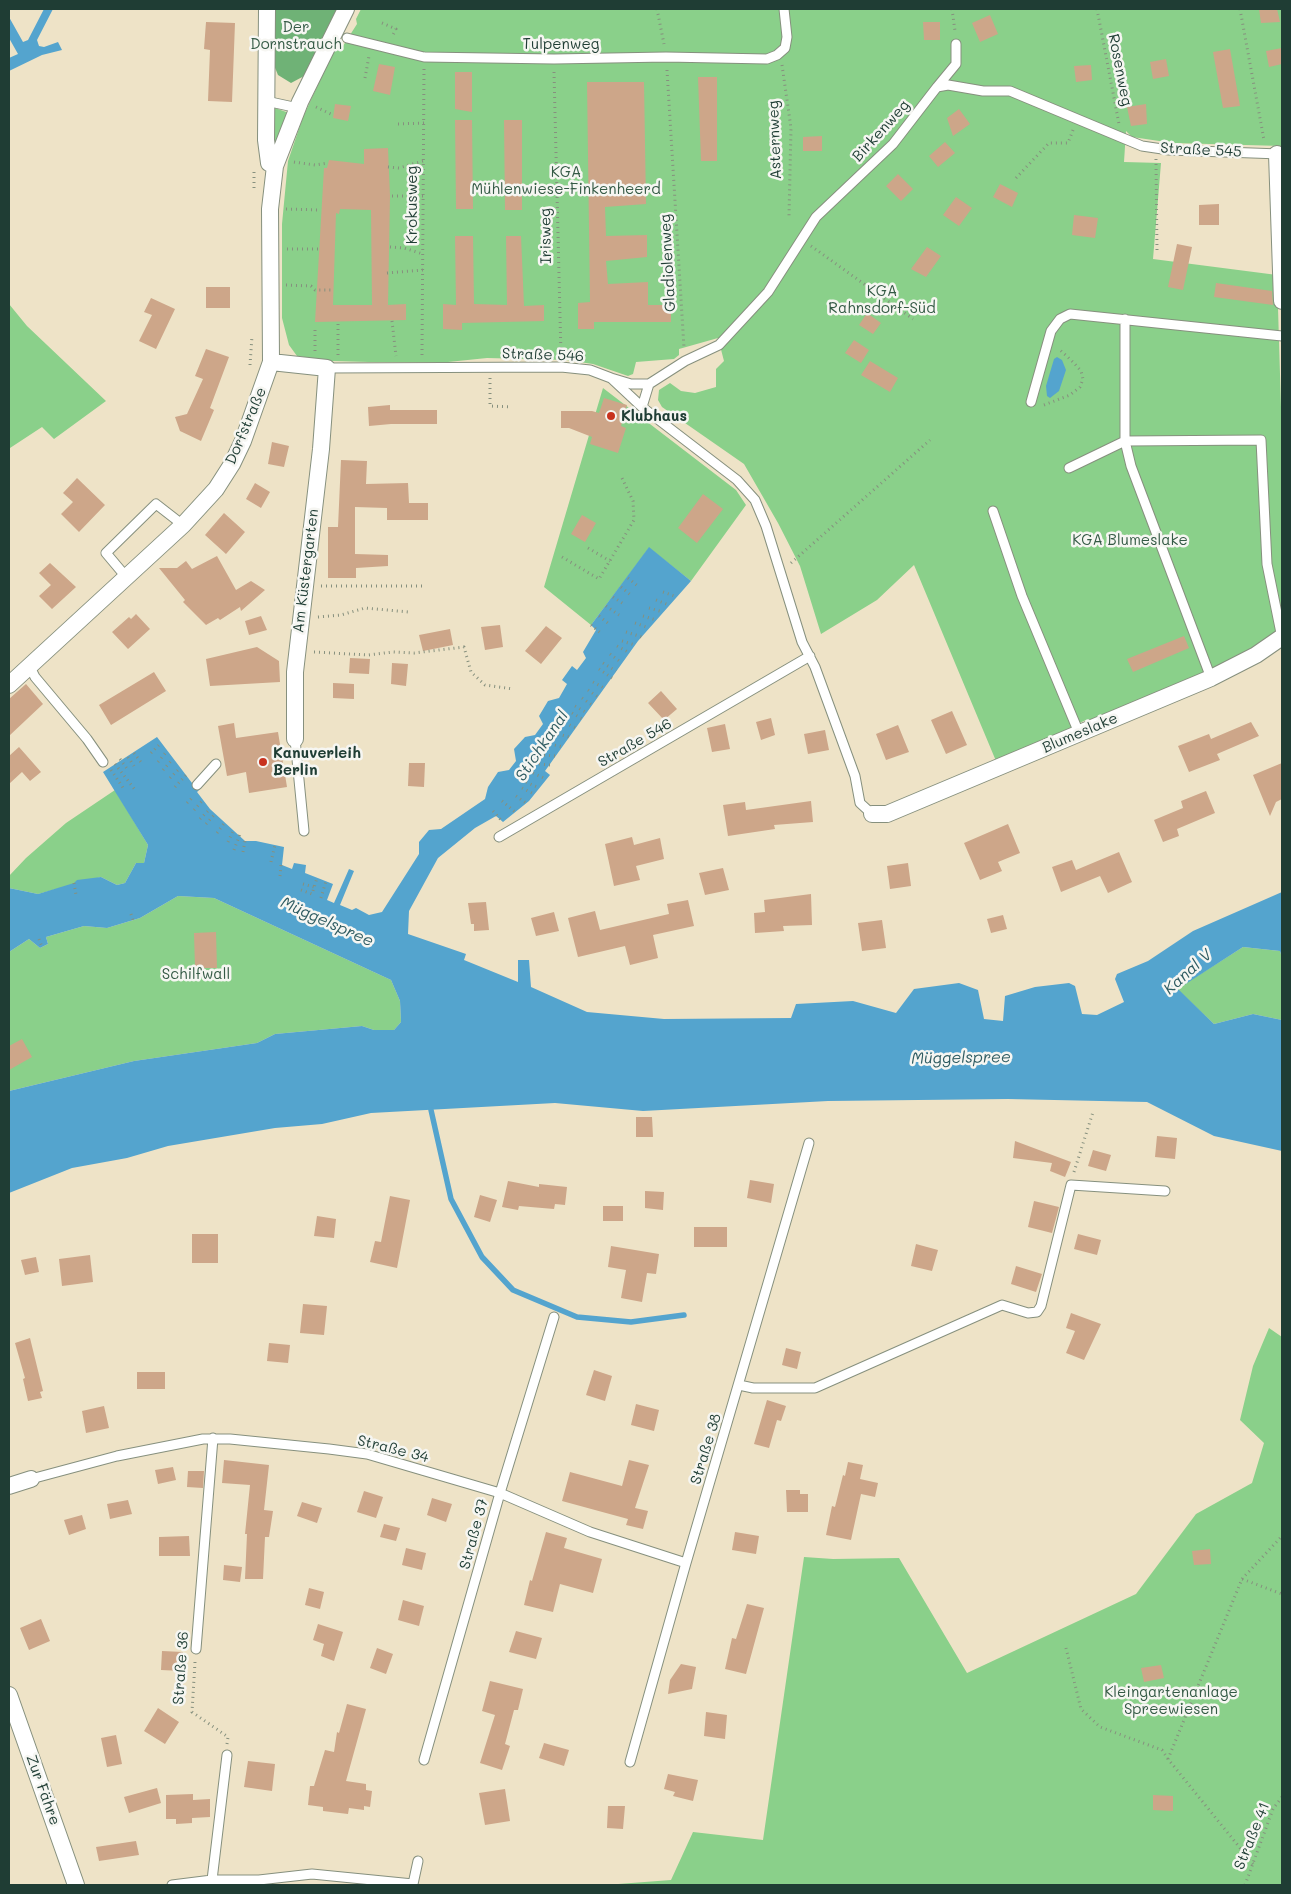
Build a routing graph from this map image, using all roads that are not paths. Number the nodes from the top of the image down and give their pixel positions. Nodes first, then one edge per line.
1 (267, 9) edge
2 (346, 9) edge
3 (784, 9) edge
4 (347, 38) dead end
5 (956, 44) road end
6 (937, 87) junction
7 (266, 101) junction
8 (298, 108) junction
9 (1280, 154) edge
10 (275, 166) junction
11 (1282, 301) edge
12 (1125, 319) junction
13 (1282, 336) edge
14 (271, 362) junction
15 (327, 368) junction
16 (611, 378) junction
17 (649, 384) junction
18 (1031, 402) road end
19 (642, 407) junction
20 (1125, 441) junction
21 (1070, 468) dead end
22 (994, 511) dead end
23 (183, 525) junction
24 (127, 578) junction
25 (1282, 637) edge
26 (810, 656) junction
27 (30, 667) junction
28 (1211, 678) junction
29 (9, 685) edge
30 (1080, 733) junction
31 (295, 739) joint
32 (216, 764) dead end
33 (106, 765) road end
34 (197, 785) dead end
35 (872, 814) joint
36 (304, 831) dead end
37 (499, 837) dead end
38 (809, 1143) dead end
39 (1165, 1190) dead end
40 (554, 1317) dead end
41 (740, 1385) junction
42 (213, 1438) junction
43 (31, 1479) joint
44 (9, 1486) edge
45 (500, 1493) junction
46 (686, 1563) junction
47 (196, 1649) road end
48 (9, 1695) edge
49 (226, 1755) road end
50 (424, 1760) dead end
51 (630, 1762) dead end
52 (418, 1861) dead end
53 (212, 1880) junction
54 (76, 1885) edge
55 (172, 1885) edge

1 - 7 street, Dorfstraße
2 - 8 street, Dorfstraße
3 - 4 lane, Tulpenweg
5 - 6 lane, Birkenweg
6 - 9 lane, Straße 545
6 - 17 lane, Birkenweg
7 - 8 lane
7 - 10 street, Dorfstraße
8 - 10 street, Dorfstraße
9 - 11 street, Straße 545
10 - 14 street, Dorfstraße
12 - 13 lane
12 - 18 lane
12 - 20 lane
14 - 15 street
14 - 23 street, Dorfstraße
15 - 16 lane, Straße 546
15 - 31 street, Am Küstergarten
16 - 17 lane
16 - 19 lane, Straße 546
17 - 19 lane
19 - 26 lane, Straße 546
20 - 21 lane
20 - 25 lane
20 - 28 lane
22 - 30 lane
23 - 24 street, Dorfstraße
23 - 24 lane
24 - 27 street, Dorfstraße
25 - 28 street, Blumeslake
26 - 35 lane, Straße 546
26 - 37 lane, Straße 546
27 - 29 street, Dorfstraße
27 - 33 lane
28 - 30 street, Blumeslake
30 - 35 street, Blumeslake
31 - 36 lane, Am Küstergarten
32 - 34 lane
38 - 41 lane, Straße 38
39 - 41 lane
40 - 45 lane, Straße 37
41 - 46 lane, Straße 38
42 - 43 lane, Straße 34
42 - 45 lane, Straße 34
42 - 47 lane, Straße 36
43 - 44 street
45 - 46 lane, Straße 34
45 - 50 lane, Straße 37
46 - 51 lane, Straße 38
48 - 54 street, Zur Fähre
49 - 53 lane
52 - 53 lane
53 - 55 lane

